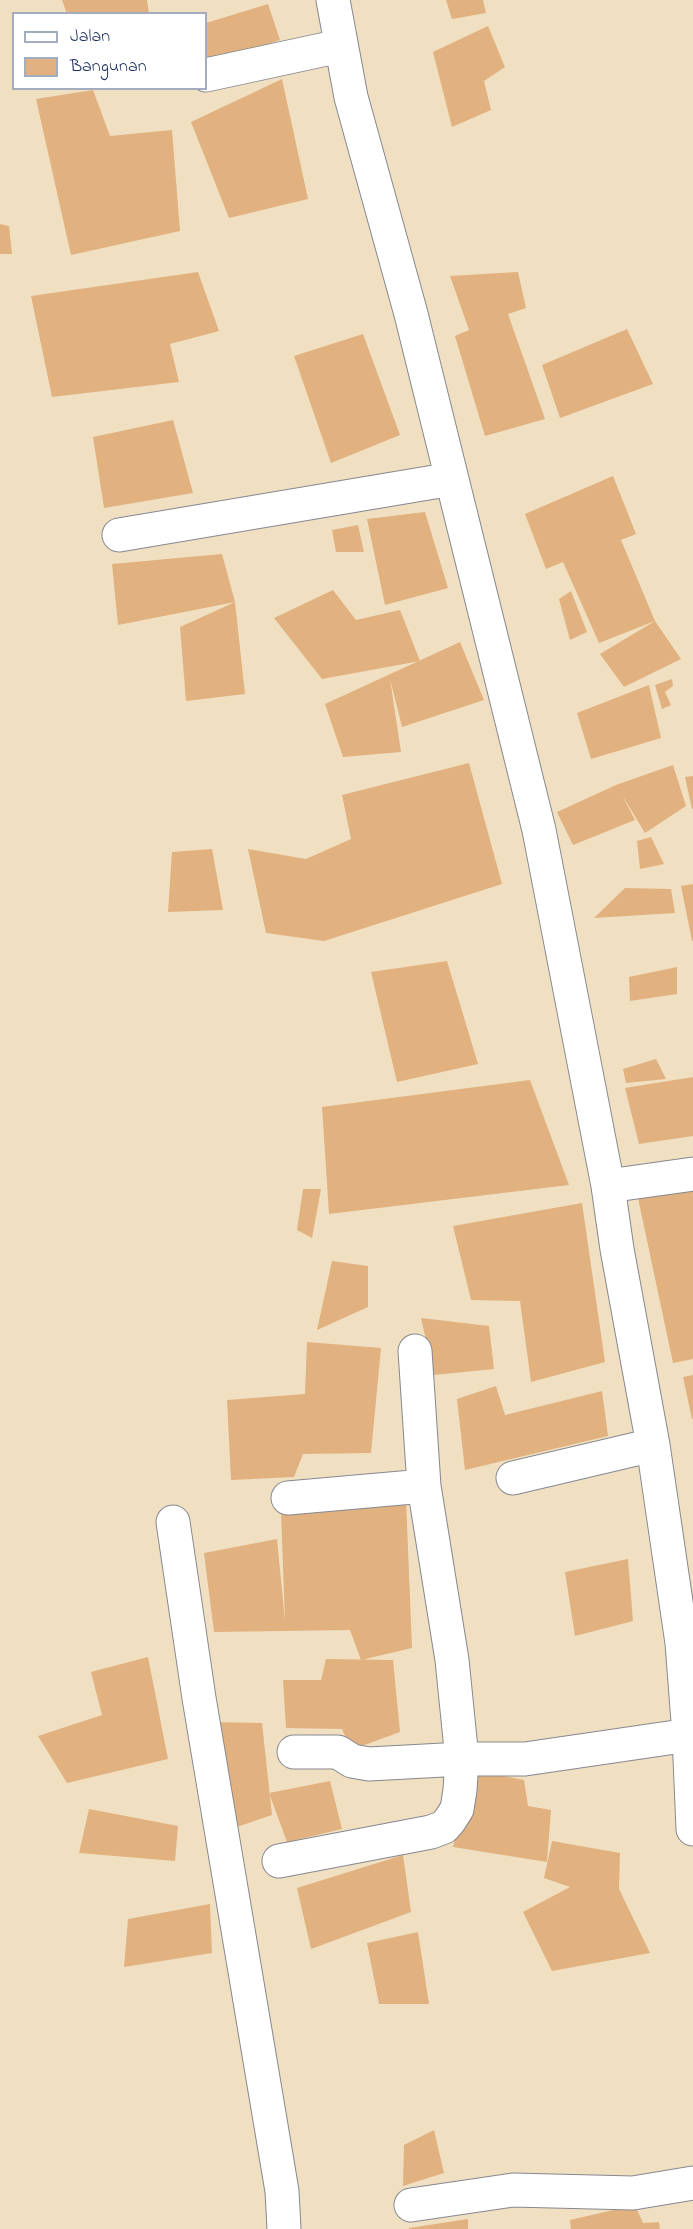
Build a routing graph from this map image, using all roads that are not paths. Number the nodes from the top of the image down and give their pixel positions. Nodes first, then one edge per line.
1 (333, 0) edge
2 (340, 46) junction
3 (207, 75) edge
4 (452, 479) junction
5 (119, 535) dead end
6 (693, 1174) edge
7 (608, 1186) junction
8 (415, 1351) dead end
9 (653, 1445) junction
10 (513, 1478) dead end
11 (424, 1486) junction
12 (288, 1498) dead end
13 (173, 1522) dead end
14 (689, 1735) junction
15 (294, 1752) dead end
16 (462, 1759) junction
17 (693, 1829) edge
18 (279, 1861) dead end
19 (693, 2183) edge
20 (411, 2205) dead end
21 (284, 2229) edge

1 - 2 street
2 - 3 street
2 - 4 street
4 - 5 street
4 - 7 street
6 - 7 street
7 - 9 street
8 - 11 street
9 - 10 street
9 - 14 street
11 - 12 street
11 - 16 street
13 - 21 street
14 - 16 street
14 - 17 street
15 - 16 street
16 - 18 street
19 - 20 street

